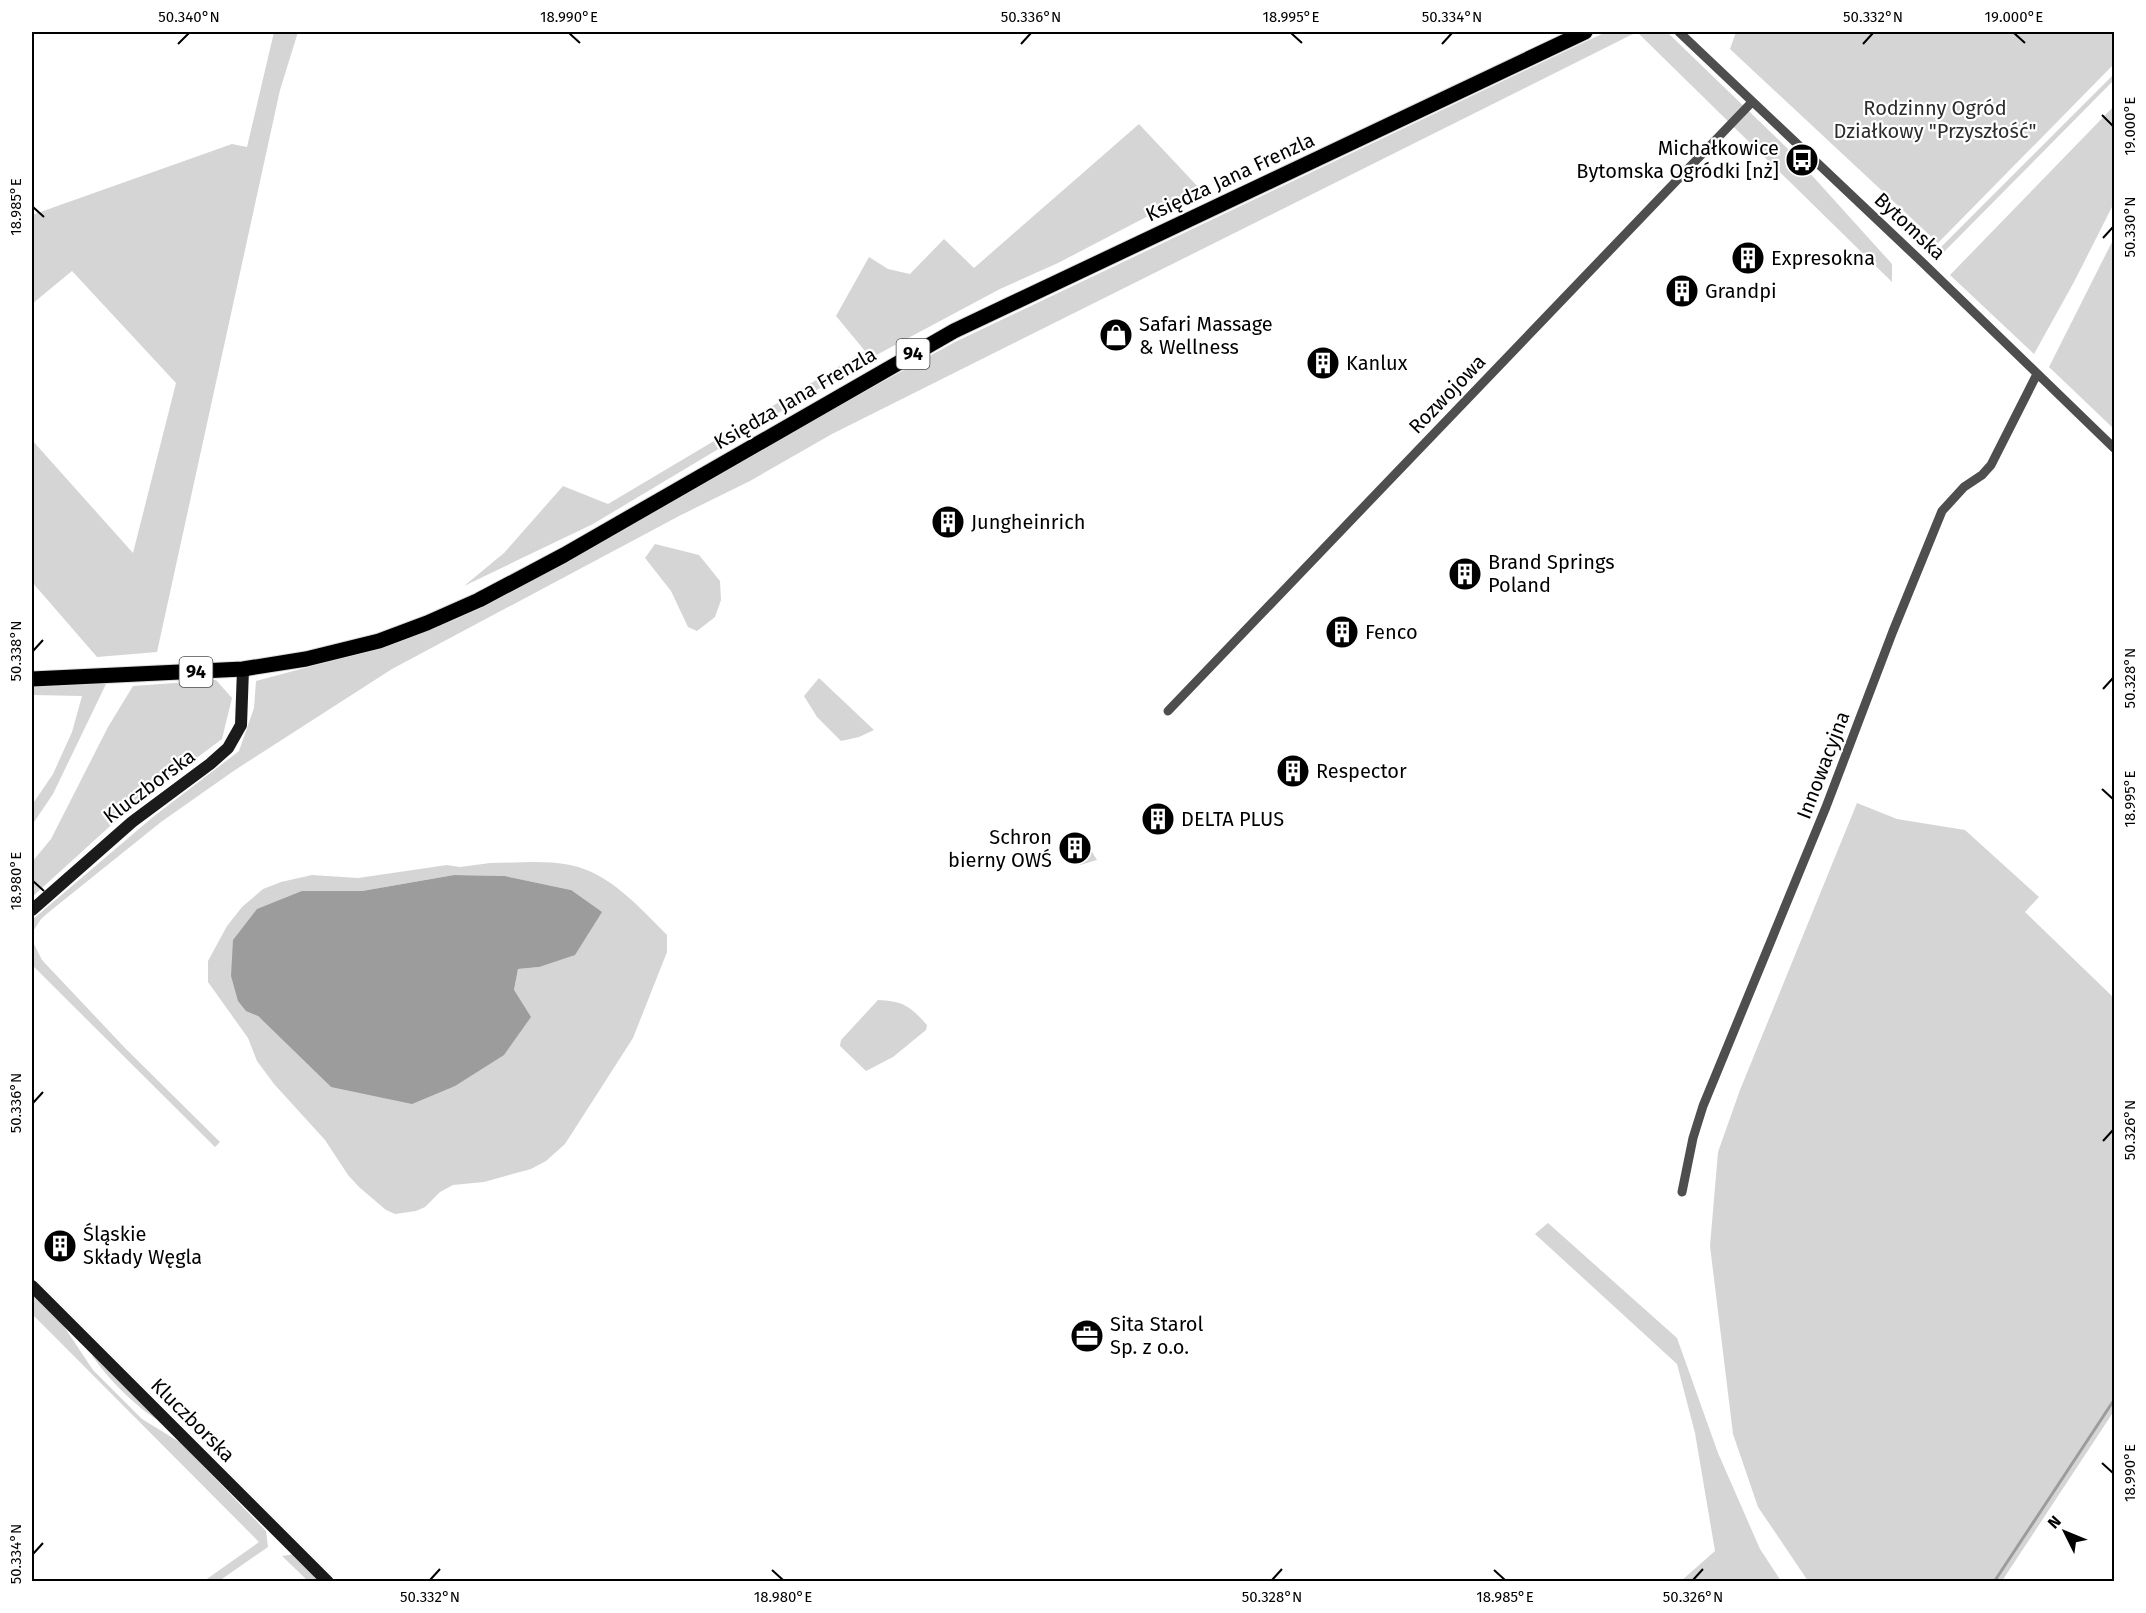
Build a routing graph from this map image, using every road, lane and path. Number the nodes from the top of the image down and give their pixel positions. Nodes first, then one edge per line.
1 (1585, 32) edge
2 (1679, 32) edge
3 (1752, 102) junction
4 (2037, 374) junction
5 (2115, 448) edge
6 (243, 669) junction
7 (32, 679) edge
8 (1168, 711) dead end
9 (32, 910) edge
10 (1682, 1192) dead end
11 (32, 1286) edge
12 (328, 1581) edge

1 - 6 main road, Księdza Jana Frenzla / 94
2 - 3 street, Bytomska
3 - 4 street, Bytomska
3 - 8 street, Rozwojowa
4 - 5 street, Bytomska
4 - 10 street, Innowacyjna
6 - 7 main road, Księdza Jana Frenzla / 94
6 - 9 street, Kluczborska
11 - 12 street, Kluczborska

